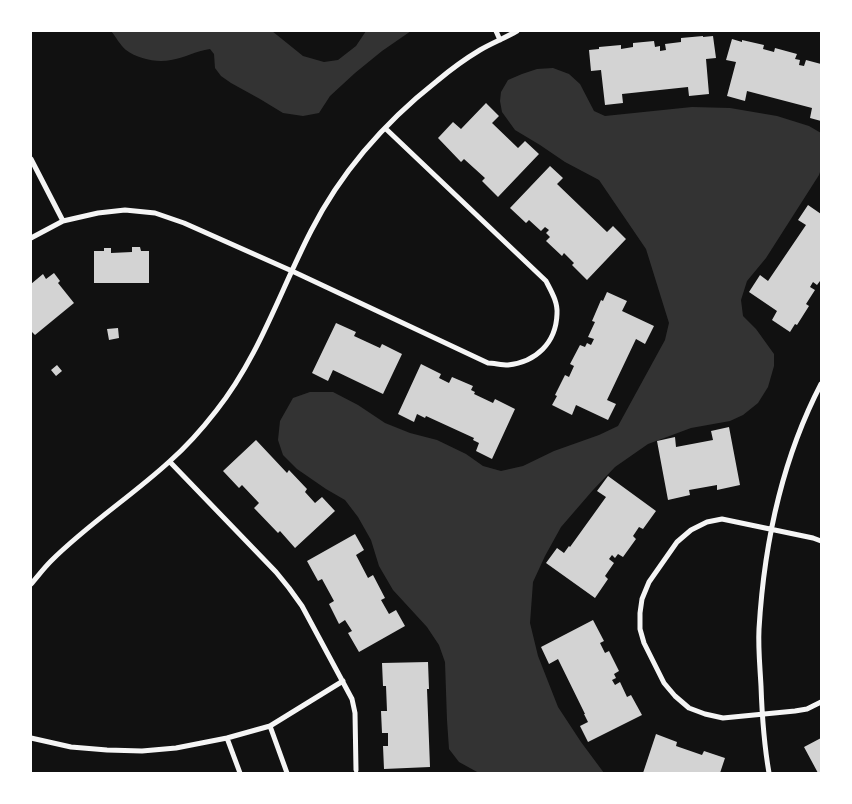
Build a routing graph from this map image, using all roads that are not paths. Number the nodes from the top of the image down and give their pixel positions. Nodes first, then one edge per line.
1 (496, 31) edge
2 (517, 31) edge
3 (500, 40) junction
4 (385, 128) junction
5 (31, 159) edge
6 (63, 221) junction
7 (31, 238) edge
8 (292, 271) junction
9 (821, 384) edge
10 (170, 462) junction
11 (771, 528) junction
12 (821, 541) edge
13 (31, 584) edge
14 (343, 682) junction
15 (821, 702) edge
16 (762, 715) junction
17 (270, 726) junction
18 (31, 738) edge
19 (227, 738) junction
20 (356, 770) dead end
21 (240, 773) edge
22 (287, 773) edge
23 (769, 773) edge

1 - 3 street
2 - 3 street
3 - 4 street
4 - 8 street
4 - 8 street
5 - 6 street
6 - 7 street
6 - 8 street
8 - 10 street
9 - 11 street
10 - 13 street
10 - 14 street
11 - 12 street
11 - 16 street
11 - 16 street
14 - 17 street
14 - 20 street
15 - 16 street
16 - 23 street
17 - 19 street
17 - 22 street
18 - 19 street
19 - 21 street

